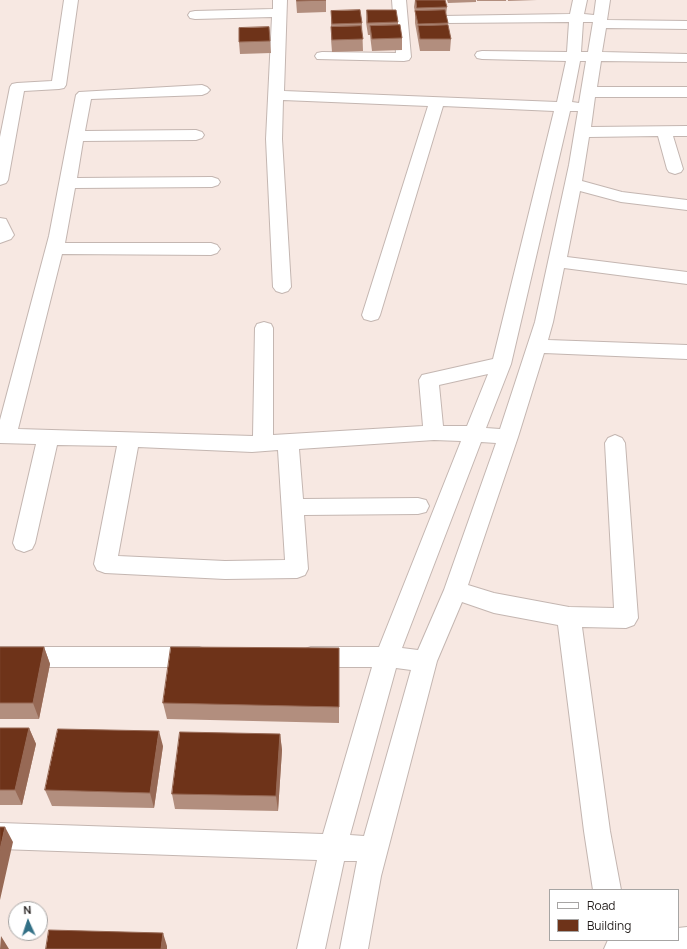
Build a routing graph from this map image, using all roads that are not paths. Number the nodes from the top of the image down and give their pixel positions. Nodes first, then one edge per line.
1 (71, 0) edge
2 (400, 0) edge
3 (280, 7) edge
4 (578, 9) edge
5 (601, 14) edge
6 (195, 15) dead end
7 (386, 18) edge
8 (401, 18) junction
9 (447, 20) edge
10 (687, 25) edge
11 (482, 55) dead end
12 (322, 56) dead end
13 (574, 56) junction
14 (594, 56) junction
15 (687, 58) edge
16 (202, 90) dead end
17 (687, 92) edge
18 (276, 95) junction
19 (588, 100) junction
20 (437, 102) junction
21 (563, 107) junction
22 (664, 131) junction
23 (583, 132) junction
24 (687, 132) edge
25 (196, 135) dead end
26 (78, 136) junction
27 (675, 169) dead end
28 (0, 180) edge
29 (212, 182) dead end
30 (68, 183) junction
31 (574, 184) junction
32 (687, 205) edge
33 (0, 223) edge
34 (0, 238) edge
35 (55, 248) junction
36 (211, 249) dead end
37 (557, 261) junction
38 (687, 278) edge
39 (282, 287) dead end
40 (371, 314) dead end
41 (264, 328) dead end
42 (537, 346) junction
43 (687, 352) edge
44 (501, 364) junction
45 (434, 433) junction
46 (474, 434) junction
47 (3, 436) edge
48 (508, 437) junction
49 (48, 438) junction
50 (129, 439) junction
51 (288, 442) junction
52 (615, 443) dead end
53 (263, 444) junction
54 (418, 506) dead end
55 (292, 507) junction
56 (24, 543) dead end
57 (455, 590) junction
58 (569, 617) junction
59 (0, 657) edge
60 (222, 657) edge
61 (286, 657) edge
62 (387, 657) junction
63 (425, 661) junction
64 (0, 836) edge
65 (333, 847) junction
66 (374, 849) junction
67 (607, 889) edge
68 (687, 941) edge
69 (311, 949) edge
70 (354, 949) edge
71 (618, 949) edge

1 - 28 street
2 - 8 street
3 - 6 street
3 - 18 street
4 - 5 street
4 - 9 street
4 - 13 street
5 - 10 street
5 - 14 street
7 - 8 street
8 - 12 street
11 - 13 street
13 - 14 street
13 - 21 street
14 - 15 street
14 - 19 street
16 - 26 street
17 - 19 street
18 - 20 street
18 - 39 street
19 - 21 street
19 - 23 street
20 - 21 street
20 - 40 street
21 - 44 street
22 - 23 street
22 - 24 street
22 - 27 street
23 - 31 street
25 - 26 street
26 - 30 street
29 - 30 street
30 - 35 street
31 - 32 street
31 - 37 street
33 - 34 street
35 - 36 street
35 - 47 street
37 - 38 street
37 - 42 street
41 - 53 street
42 - 43 street
42 - 48 street
44 - 45 street
44 - 46 street
45 - 46 street
45 - 51 street
46 - 48 street
46 - 62 street
47 - 49 street
48 - 57 street
49 - 50 street
49 - 56 street
50 - 53 street
50 - 55 street
51 - 53 street
51 - 55 street
52 - 58 street
54 - 55 street
57 - 58 street
57 - 63 street
58 - 67 street
59 - 60 street
61 - 62 street
62 - 63 street
62 - 65 street
63 - 66 street
64 - 65 street
65 - 66 street
65 - 69 street
66 - 70 street
68 - 71 street

